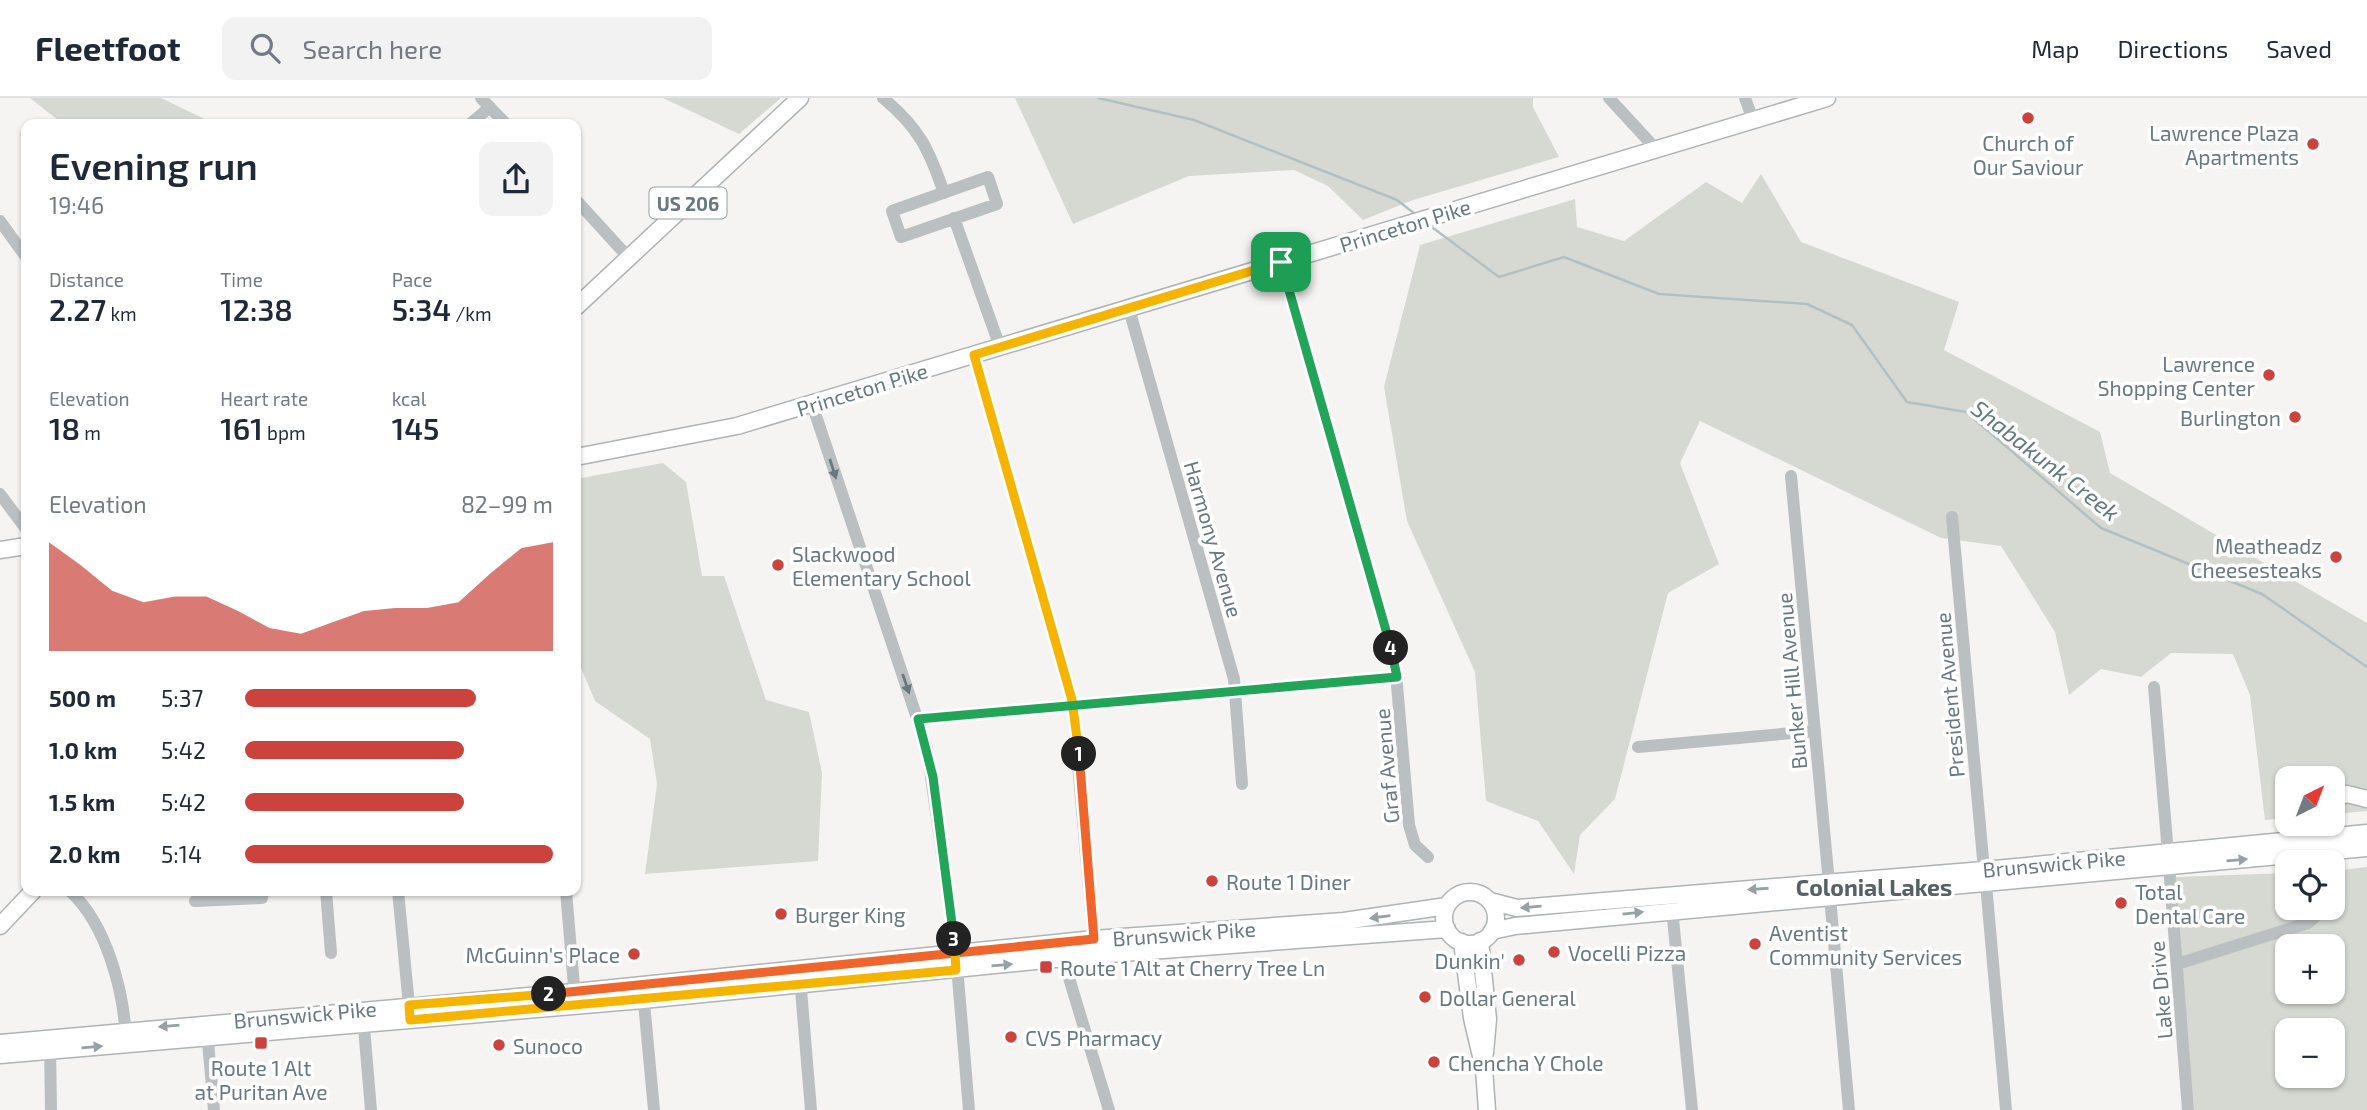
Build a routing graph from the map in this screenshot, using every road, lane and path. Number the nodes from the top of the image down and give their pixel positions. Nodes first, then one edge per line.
1 (800, 98) edge
2 (883, 98) edge
3 (1609, 98) edge
4 (1745, 98) edge
5 (1827, 98) edge
6 (485, 102) edge
7 (473, 119) edge
8 (501, 119) edge
9 (1753, 120) junction
10 (1656, 149) junction
11 (944, 192) junction
12 (581, 205) edge
13 (954, 219) junction
14 (0, 221) edge
15 (21, 250) edge
16 (629, 258) junction
17 (1281, 262) junction
18 (581, 302) edge
19 (1129, 309) junction
20 (1000, 347) junction
21 (974, 355) junction
22 (812, 404) junction
23 (581, 456) edge
24 (1791, 476) dead end
25 (0, 494) edge
26 (1952, 517) dead end
27 (21, 523) edge
28 (21, 547) edge
29 (0, 550) edge
30 (1397, 677) junction
31 (2154, 687) dead end
32 (1235, 691) junction
33 (1073, 706) junction
34 (918, 719) junction
35 (1815, 731) junction
36 (1637, 747) dead end
37 (1242, 784) dead end
38 (2345, 795) edge
39 (2367, 799) edge
40 (2367, 833) edge
41 (2320, 845) edge
42 (2367, 848) edge
43 (1428, 857) dead end
44 (2168, 859) junction
45 (1985, 877) junction
46 (1829, 890) junction
47 (28, 896) edge
48 (74, 896) edge
49 (262, 896) edge
50 (326, 896) edge
51 (398, 896) edge
52 (566, 896) edge
53 (195, 901) dead end
54 (1490, 901) junction
55 (1447, 906) junction
56 (1672, 909) junction
57 (2313, 920) edge
58 (0, 926) edge
59 (1447, 929) junction
60 (1256, 934) junction
61 (1486, 936) junction
62 (1073, 942) junction
63 (1462, 942) junction
64 (1094, 947) junction
65 (331, 953) dead end
66 (1068, 959) junction
67 (956, 962) junction
68 (2177, 964) junction
69 (800, 977) junction
70 (643, 992) junction
71 (575, 999) junction
72 (410, 1012) junction
73 (363, 1016) junction
74 (207, 1029) junction
75 (126, 1037) junction
76 (0, 1043) edge
77 (50, 1044) junction
78 (0, 1055) edge
79 (1484, 1069) junction
80 (51, 1110) edge
81 (214, 1110) edge
82 (371, 1110) edge
83 (654, 1110) edge
84 (811, 1110) edge
85 (969, 1110) edge
86 (1109, 1110) edge
87 (1487, 1110) edge
88 (1692, 1110) edge
89 (1849, 1110) edge
90 (2006, 1110) edge
91 (2188, 1110) edge

1 - 16 main road, US 206
2 - 11 street
3 - 10 street
4 - 9 street
5 - 9 main road, Princeton Pike
6 - 7 street
6 - 8 street
9 - 10 main road, Princeton Pike
10 - 17 main road, Princeton Pike
11 - 13 street
11 - 13 street
12 - 16 street
13 - 20 street
14 - 15 street
16 - 18 main road, US 206
17 - 19 main road, Princeton Pike
17 - 30 street, Graf Avenue
19 - 20 main road, Princeton Pike
19 - 32 street, Harmony Avenue
20 - 21 main road, Princeton Pike
21 - 22 main road, Princeton Pike
21 - 33 street
22 - 23 main road, Princeton Pike
22 -> 34 street
24 - 35 street, Bunker Hill Avenue
25 - 27 street
26 - 45 street, President Avenue
28 - 29 main road
30 - 32 street
30 - 43 street, Graf Avenue
31 - 44 street, Lake Drive
32 - 33 street
32 - 37 street, Harmony Avenue
33 - 34 street
33 - 64 street
34 - 67 street
35 - 36 street
35 - 46 street, Bunker Hill Avenue
38 - 39 main road
40 - 41 main road, Brunswick Pike
41 - 42 main road, Brunswick Pike
41 - 44 main road, Brunswick Pike
44 - 45 main road, Brunswick Pike
44 - 68 street, Lake Drive
45 - 46 main road, Brunswick Pike
45 - 90 street, President Avenue
46 -> 54 main road, Brunswick Pike
46 - 56 main road, Brunswick Pike
46 - 89 street, Bunker Hill Avenue
47 - 58 main road
48 - 75 street
49 - 53 street
50 - 65 street
51 - 72 street
52 - 71 street
54 - 55 main road
54 - 61 main road
55 - 59 main road
55 -> 60 main road, Brunswick Pike
61 -> 56 main road, Brunswick Pike
56 - 88 street
57 - 68 street
59 - 60 main road, Brunswick Pike
59 - 63 main road
60 - 64 main road, Brunswick Pike
61 - 63 main road
61 - 79 main road
62 - 64 main road, Brunswick Pike
62 - 66 street
62 - 67 main road, Brunswick Pike
63 - 79 main road
64 - 66 main road, Brunswick Pike
67 -> 66 main road, Brunswick Pike
66 - 86 street
67 - 69 main road, Brunswick Pike
67 - 85 street
68 - 91 street, Lake Drive
69 - 70 main road, Brunswick Pike
69 - 84 street
70 - 71 main road, Brunswick Pike
70 - 83 street
71 - 72 main road, Brunswick Pike
72 - 73 main road, Brunswick Pike
73 - 74 main road, Brunswick Pike
73 - 82 street
74 - 75 main road, Brunswick Pike
74 - 81 street
75 - 77 main road, Brunswick Pike
76 - 77 main road, Brunswick Pike
77 - 78 main road, Brunswick Pike
77 - 80 street
79 - 87 main road

